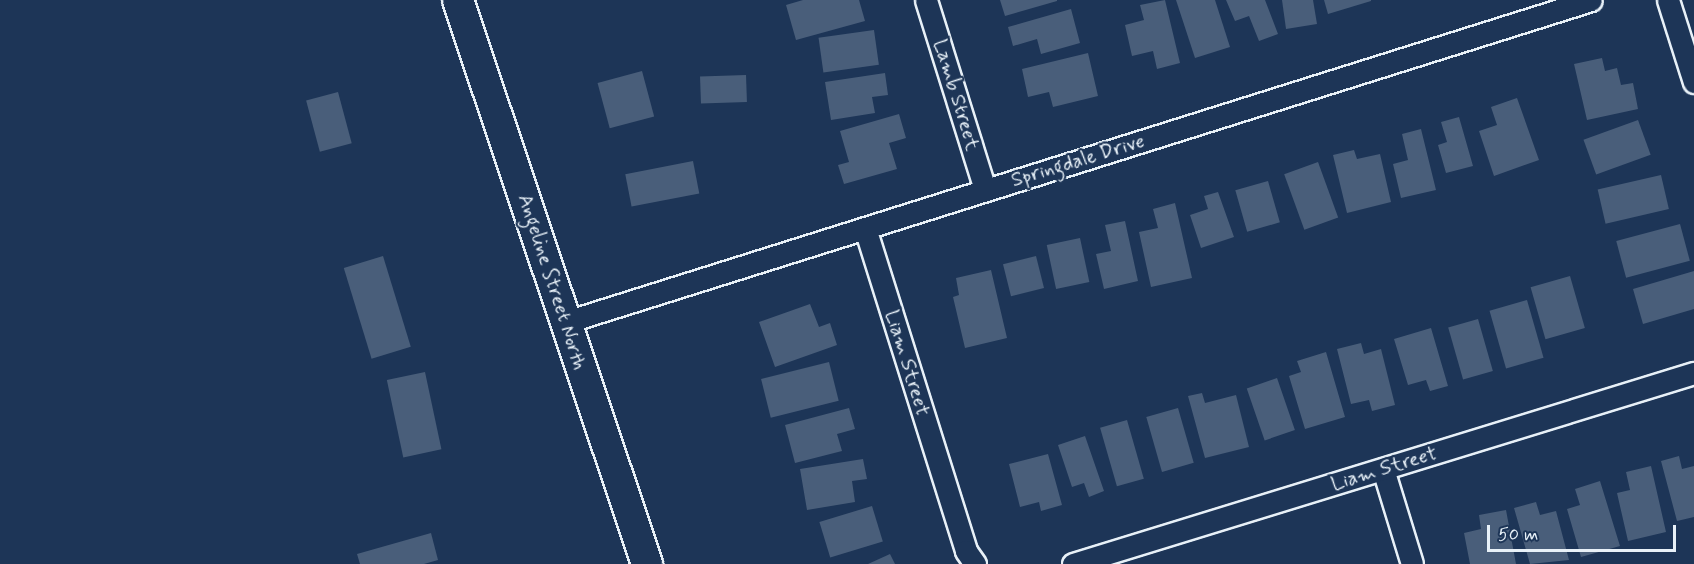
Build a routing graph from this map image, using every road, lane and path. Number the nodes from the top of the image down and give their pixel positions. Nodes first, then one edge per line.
1 (458, 0) edge
2 (926, 0) edge
3 (1591, 0) edge
4 (1668, 0) edge
5 (1694, 82) edge
6 (985, 190) junction
7 (865, 228) junction
8 (566, 322) junction
9 (1694, 374) edge
10 (1383, 469) junction
11 (647, 564) edge
12 (975, 564) edge
13 (1073, 564) edge
14 (1412, 564) edge

1 - 8 main road, Angeline Street North
2 - 6 street, Lamb Street
3 - 6 street, Springdale Drive
4 - 5 street
6 - 7 street, Springdale Drive
7 - 8 street, Springdale Drive
7 - 12 street, Liam Street
8 - 11 main road, Angeline Street North
9 - 10 street, Liam Street
10 - 13 street, Liam Street
10 - 14 street

